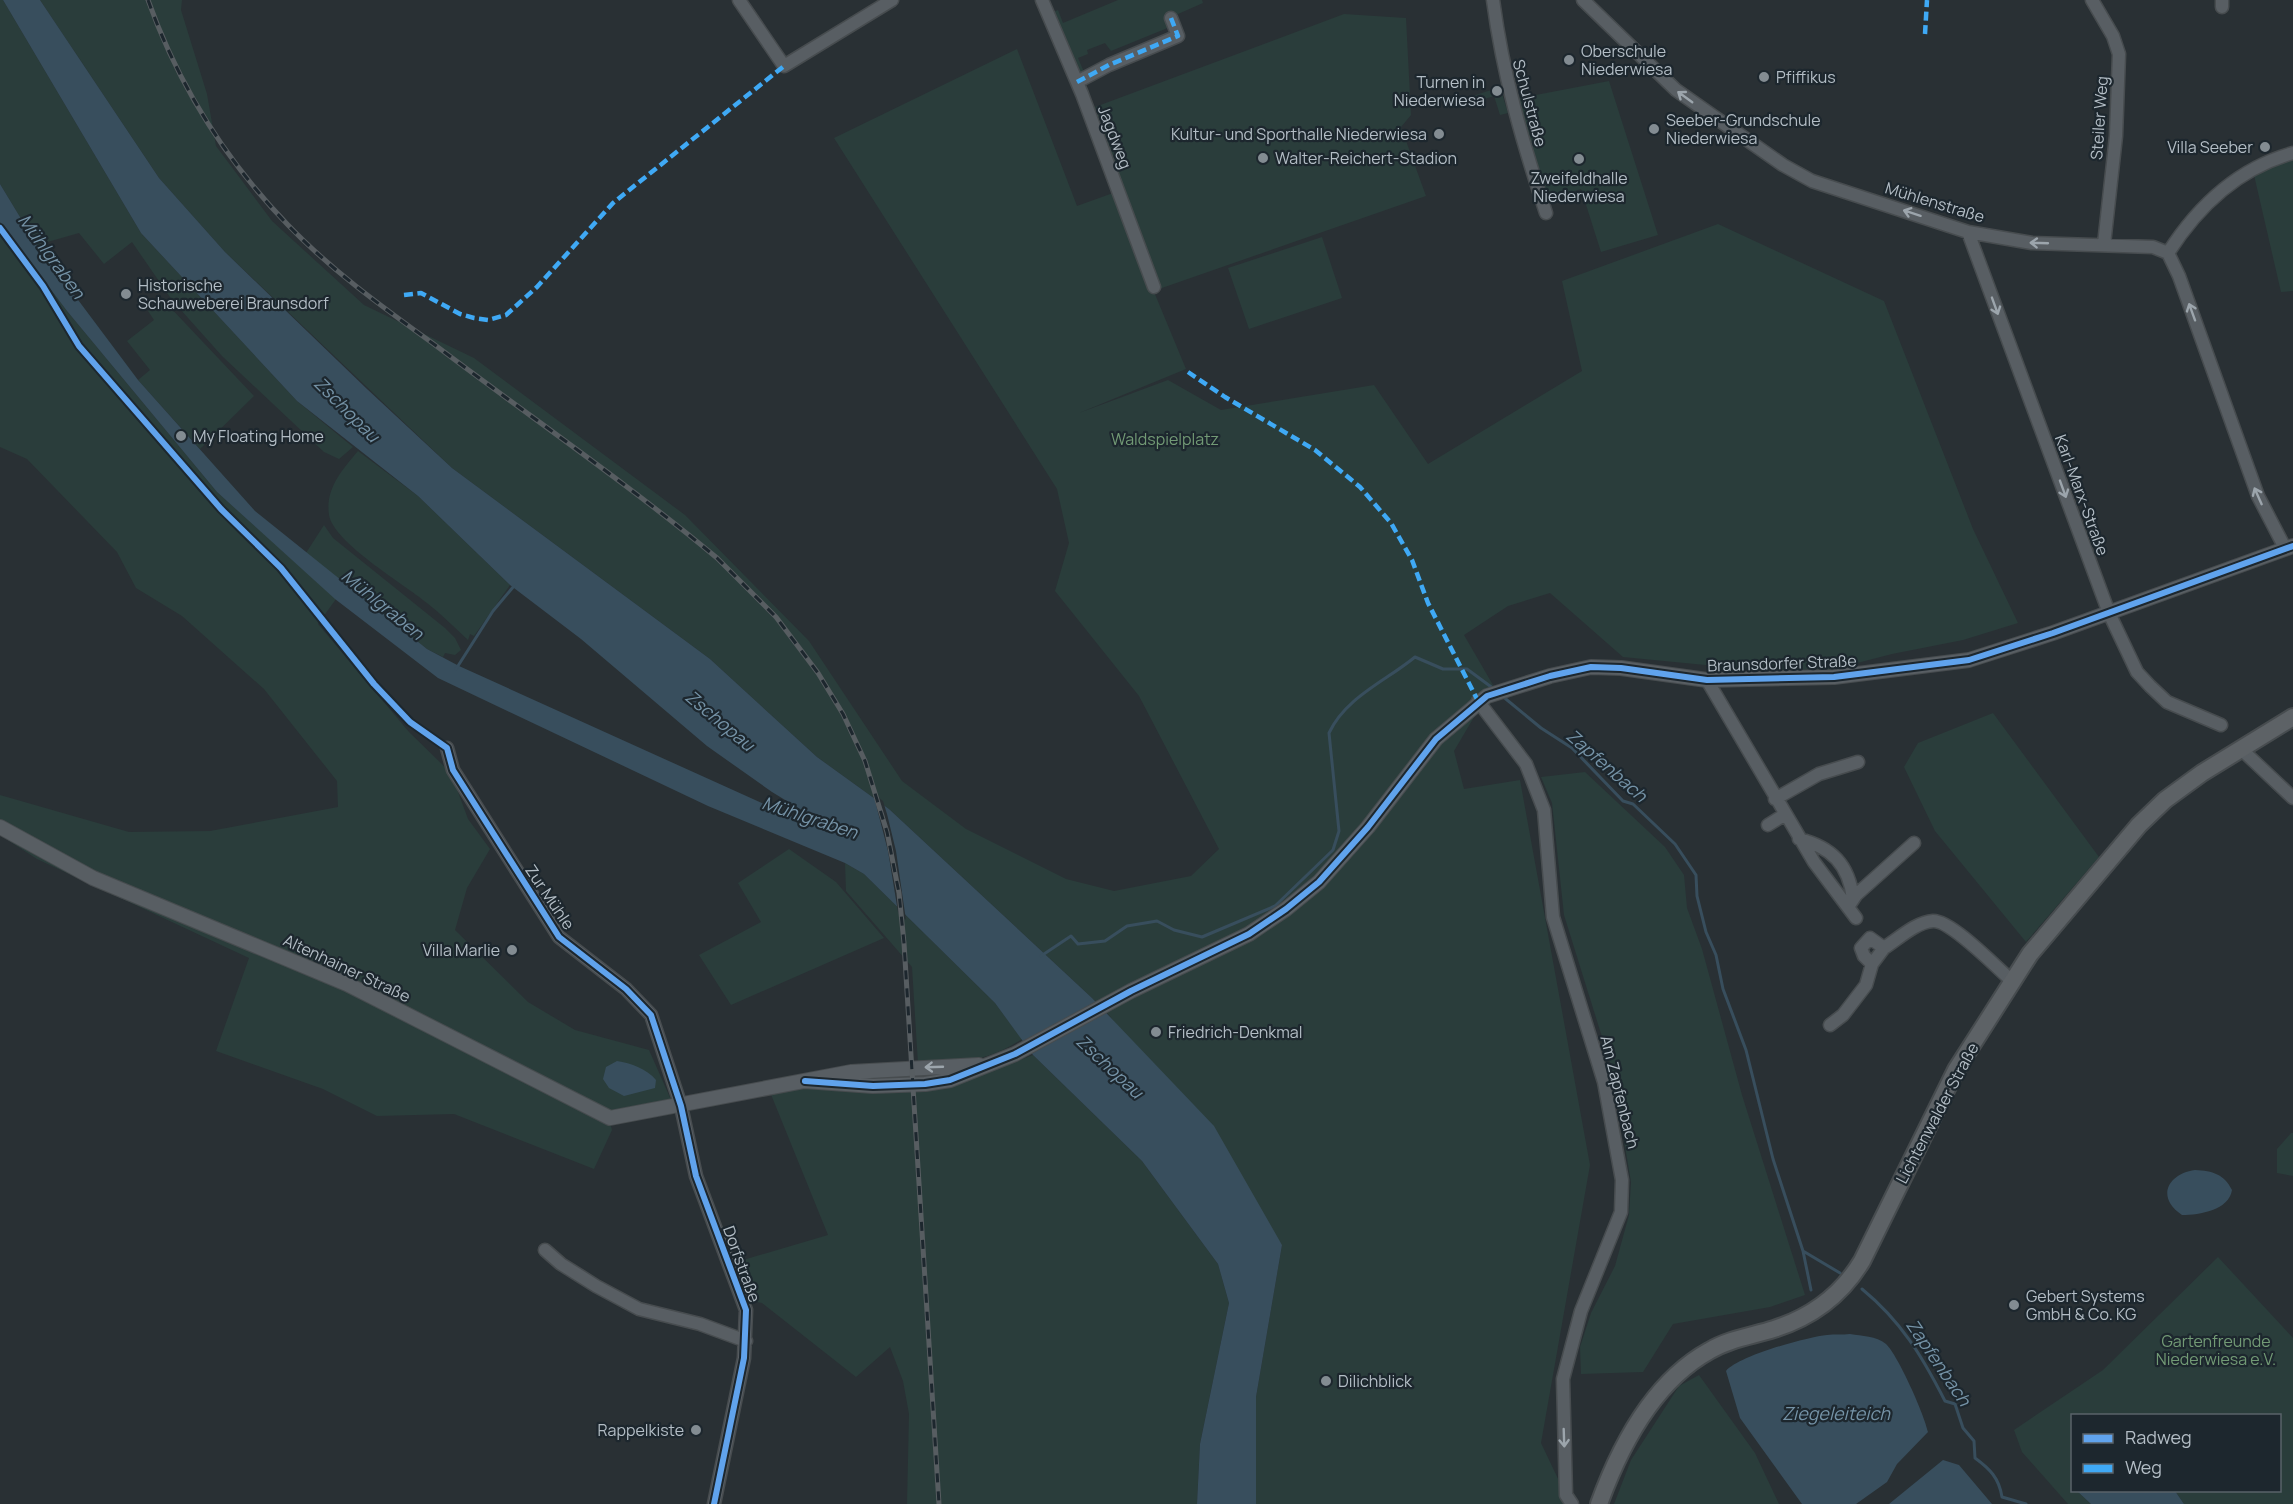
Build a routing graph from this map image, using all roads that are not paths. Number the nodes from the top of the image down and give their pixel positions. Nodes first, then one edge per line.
1 (739, 0) edge
2 (892, 0) edge
3 (1042, 0) edge
4 (1493, 0) edge
5 (1583, 0) edge
6 (2092, 0) edge
7 (1171, 18) dead end
8 (1077, 82) junction
9 (2293, 153) edge
10 (1546, 213) dead end
11 (1968, 232) junction
12 (2104, 244) junction
13 (2168, 253) junction
14 (1154, 287) dead end
15 (2289, 547) edge
16 (2109, 613) junction
17 (1707, 680) junction
18 (1483, 698) junction
19 (2293, 717) edge
20 (2221, 725) dead end
21 (447, 748) dead end
22 (2240, 748) junction
23 (1858, 762) dead end
24 (2293, 798) edge
25 (1775, 799) junction
26 (1784, 815) junction
27 (1768, 825) dead end
28 (0, 826) edge
29 (1799, 838) junction
30 (1914, 843) dead end
31 (1850, 903) junction
32 (1856, 918) dead end
33 (1884, 948) junction
34 (1872, 964) junction
35 (2011, 980) junction
36 (1830, 1025) dead end
37 (681, 1106) junction
38 (545, 1250) dead end
39 (746, 1341) junction
40 (714, 1504) edge
41 (1572, 1504) edge
42 (1599, 1504) edge

1 - 2 street
3 - 8 street, Jagdweg
4 - 10 street, Schulstraße
11 -> 5 street, Mühlenstraße
6 - 12 street, Steiler Weg
7 - 8 street
8 - 14 street, Jagdweg
9 - 13 street
12 -> 11 street, Mühlenstraße
11 -> 16 street, Karl-Marx-Straße
12 - 13 street, Mühlenstraße
15 -> 13 street
15 - 16 street, Braunsdorfer Straße
16 - 17 street, Braunsdorfer Straße
16 - 20 street, Karl-Marx-Straße
17 - 18 street, Braunsdorfer Straße
17 - 25 street
18 - 37 street, Braunsdorfer Straße
18 -> 41 street, Am Zapfenbach
19 - 22 main road, Lichtenwalder Straße
21 - 37 street, Zur Mühle
22 - 24 street
22 - 35 main road, Lichtenwalder Straße
23 - 25 street
25 - 26 street
26 - 27 street
26 - 29 street
28 - 37 street, Altenhainer Straße
29 - 31 street
29 - 31 street
30 - 31 street
31 - 32 street
33 - 34 street
33 - 34 street
33 - 35 street
34 - 36 street
35 - 42 main road, Lichtenwalder Straße
37 - 39 street, Dorfstraße
38 - 39 street
39 - 40 street, Dorfstraße

